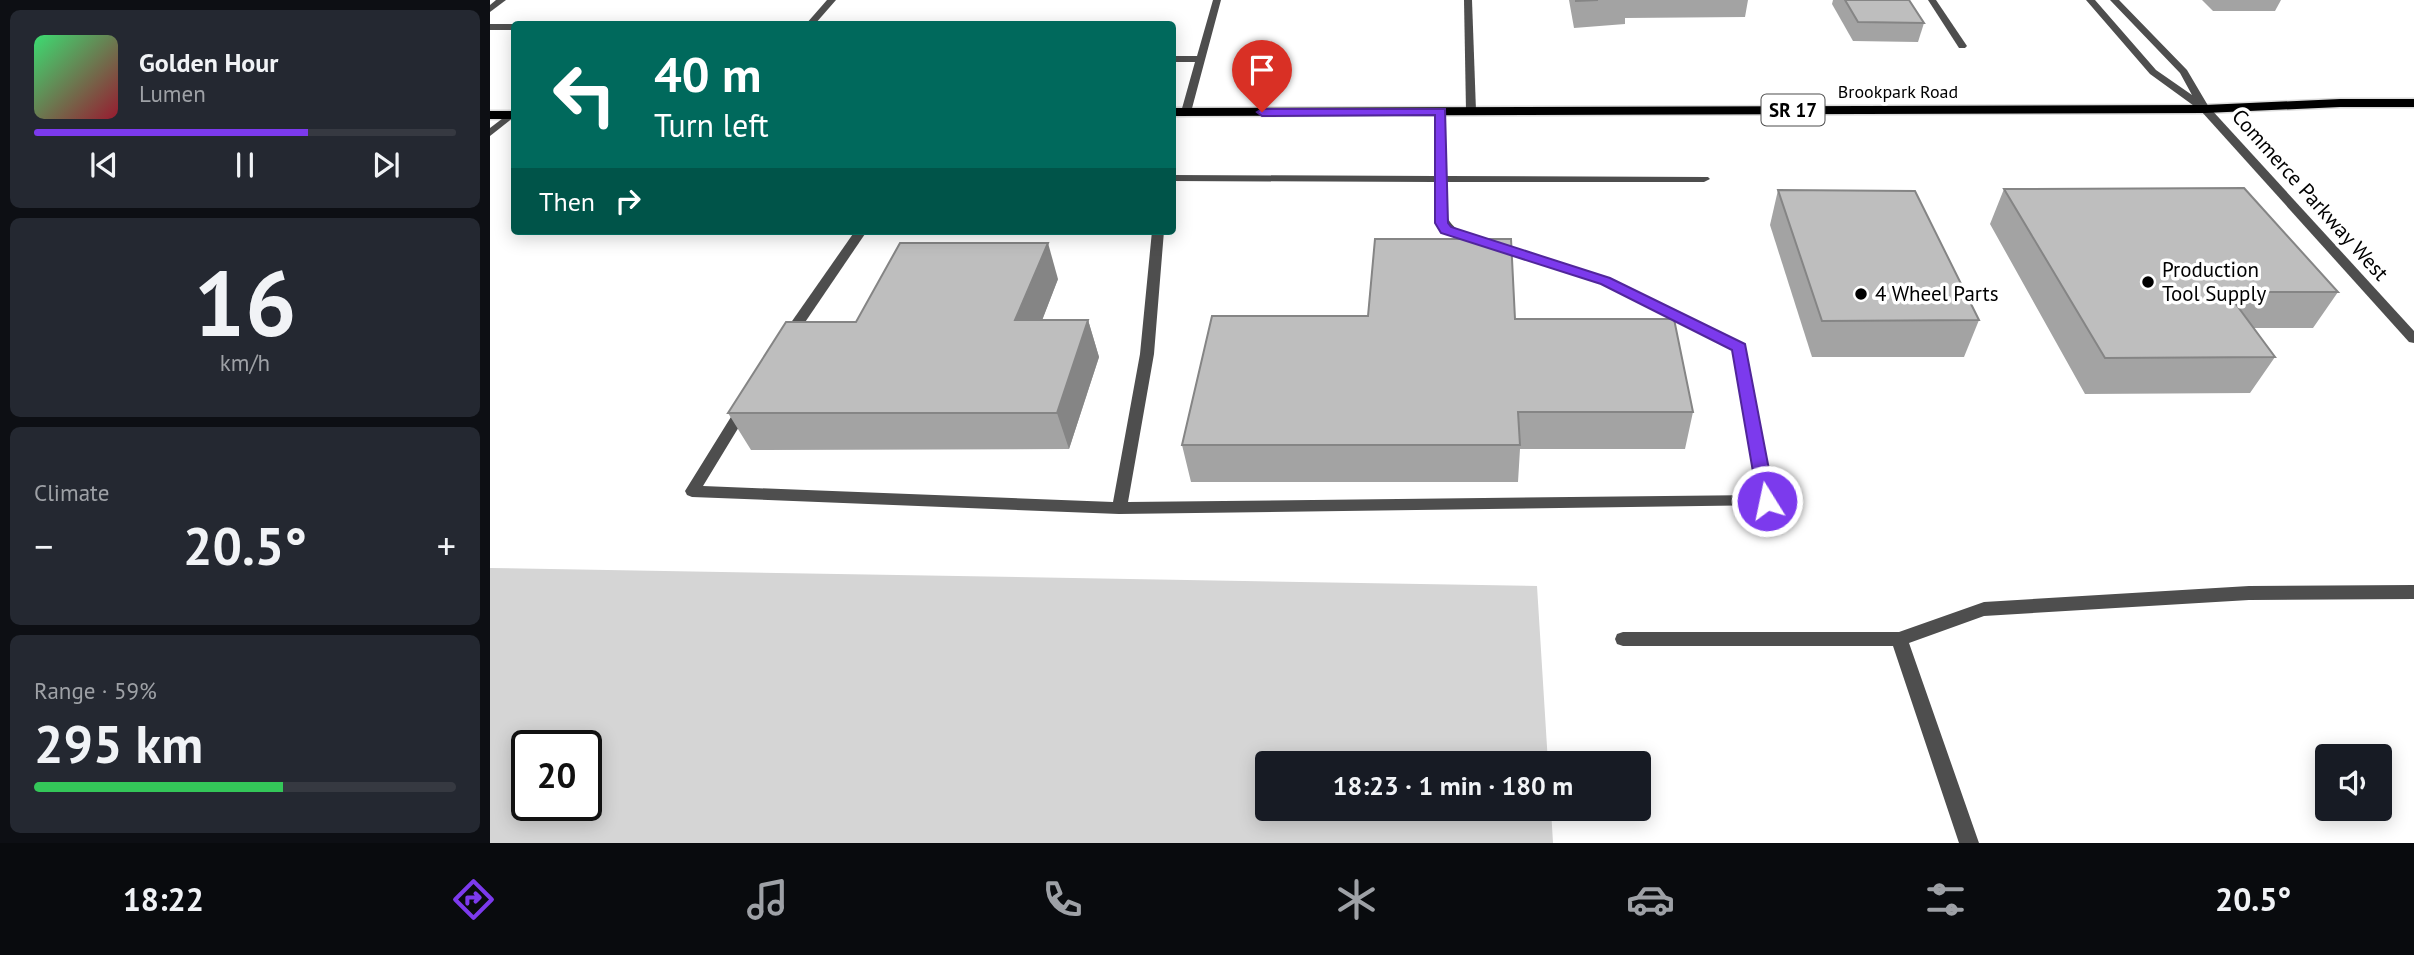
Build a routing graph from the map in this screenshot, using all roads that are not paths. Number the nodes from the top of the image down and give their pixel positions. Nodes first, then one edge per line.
1 (502, 0) edge
2 (832, 0) edge
3 (1217, 0) edge
4 (1468, 0) edge
5 (1932, 0) edge
6 (2090, 0) edge
7 (2114, 0) edge
8 (490, 9) edge
9 (813, 21) edge
10 (490, 27) edge
11 (511, 27) edge
12 (1962, 46) dead end
13 (1176, 59) edge
14 (1201, 59) junction
15 (2414, 103) edge
16 (2205, 108) junction
17 (1440, 111) junction
18 (1471, 111) junction
19 (1179, 112) edge
20 (490, 115) edge
21 (511, 115) edge
22 (511, 117) edge
23 (490, 133) edge
24 (1176, 178) edge
25 (1441, 179) junction
26 (1704, 179) dead end
27 (858, 235) edge
28 (1158, 235) edge
29 (2414, 339) edge
30 (783, 345) edge
31 (754, 390) edge
32 (1119, 508) junction
33 (2414, 592) edge
34 (1623, 639) dead end
35 (1899, 639) junction
36 (1969, 843) edge

1 - 8 street
2 - 9 street
3 - 14 street
4 - 18 street
5 - 12 street
6 - 16 street
7 - 16 street
10 - 11 street
13 - 14 street
14 - 19 street
15 - 16 main road, Brookpark Road / SR 17
16 - 18 main road, Brookpark Road / SR 17
16 - 29 street, Commerce Parkway West
17 - 18 main road, Brookpark Road / SR 17
17 - 19 main road, Brookpark Road / SR 17
17 - 25 street
20 - 21 main road
22 - 23 street
24 - 25 street
25 - 26 street
25 - 32 street
27 - 30 street
28 - 32 street
31 - 32 street
33 - 35 street
34 - 35 street
35 - 36 street

